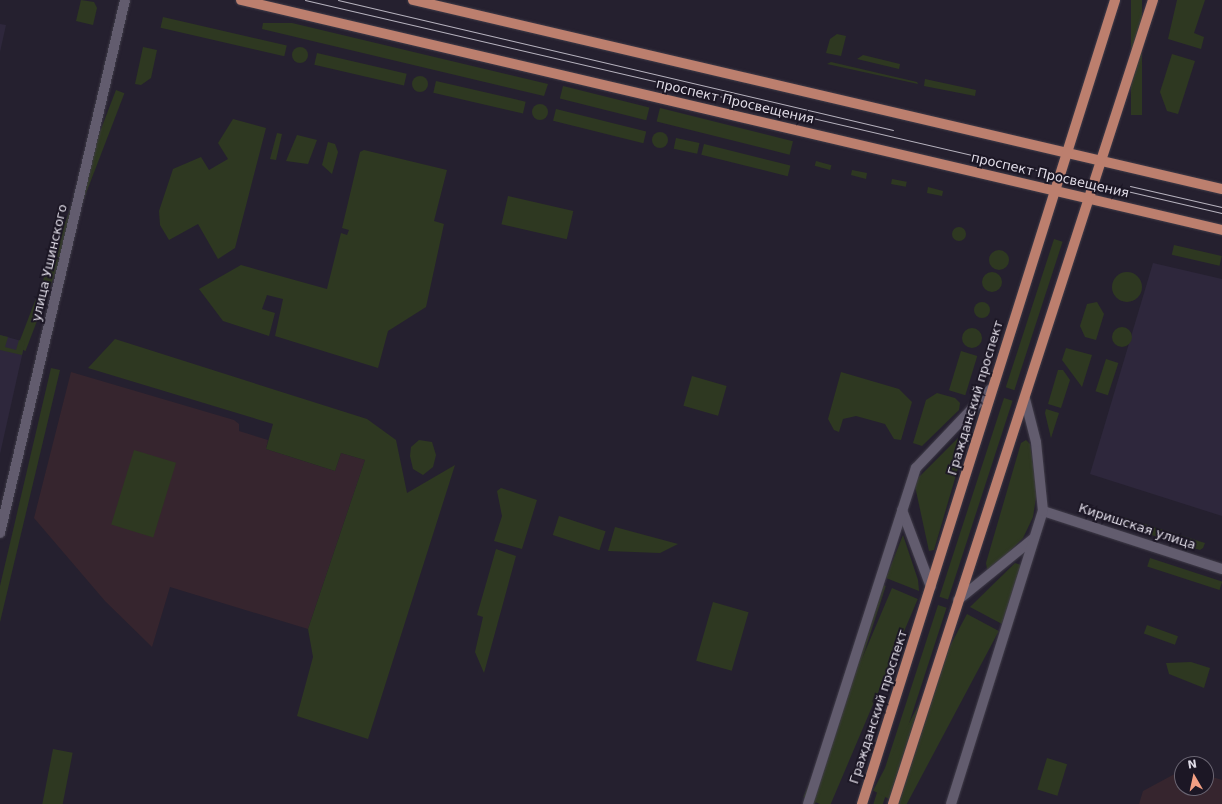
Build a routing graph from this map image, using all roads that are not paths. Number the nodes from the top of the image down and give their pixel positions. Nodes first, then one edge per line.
1 (125, 0) edge
2 (241, 0) edge
3 (413, 0) edge
4 (1115, 0) edge
5 (1154, 0) edge
6 (1067, 153) junction
7 (1102, 161) junction
8 (1222, 189) edge
9 (1055, 190) junction
10 (1090, 199) junction
11 (1222, 230) edge
12 (990, 390) junction
13 (1025, 399) junction
14 (902, 510) junction
15 (1043, 511) junction
16 (0, 533) edge
17 (1034, 538) junction
18 (1222, 569) edge
19 (931, 587) junction
20 (958, 600) junction
21 (808, 804) edge
22 (862, 804) edge
23 (893, 804) edge
24 (951, 804) edge

1 - 16 street, улица Ушинского
2 - 9 main road, проспект Просвещения
3 - 6 main road, проспект Просвещения
4 - 6 main road, Гражданский проспект
5 - 7 main road
6 - 7 main road, проспект Просвещения
6 - 9 main road, Гражданский проспект
7 - 8 main road, проспект Просвещения
7 - 10 main road
9 - 10 main road, проспект Просвещения
9 - 12 main road, Гражданский проспект
10 - 11 main road, проспект Просвещения
10 - 13 main road
12 - 14 street
12 - 19 main road, Гражданский проспект
13 - 15 street
13 - 20 main road
14 - 19 street
14 - 21 street
15 - 17 street
15 - 18 street, Киришская улица
17 - 20 street
17 - 24 street
19 - 22 main road, Гражданский проспект
20 - 23 main road

